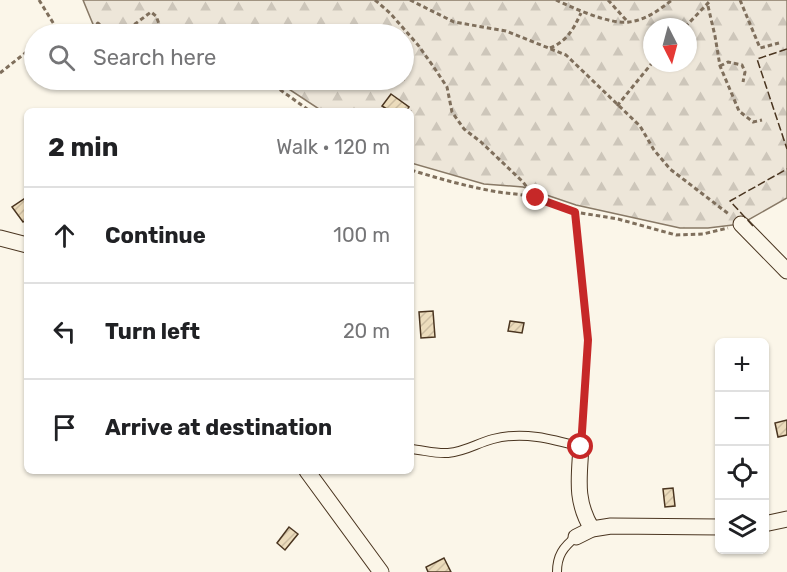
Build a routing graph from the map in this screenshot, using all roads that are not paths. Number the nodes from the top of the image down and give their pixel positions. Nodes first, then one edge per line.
1 (741, 224) road end
2 (0, 238) edge
3 (24, 244) edge
4 (787, 271) edge
5 (581, 447) joint
6 (414, 449) edge
7 (309, 474) edge
8 (787, 519) edge
9 (769, 523) edge
10 (715, 527) edge
11 (592, 529) junction
12 (576, 537) joint
13 (381, 572) edge
14 (557, 572) edge

1 - 4 street
2 - 3 street
5 - 6 lane
5 - 11 street
7 - 13 street
8 - 9 street
10 - 11 street
11 - 12 street
12 - 14 lane

